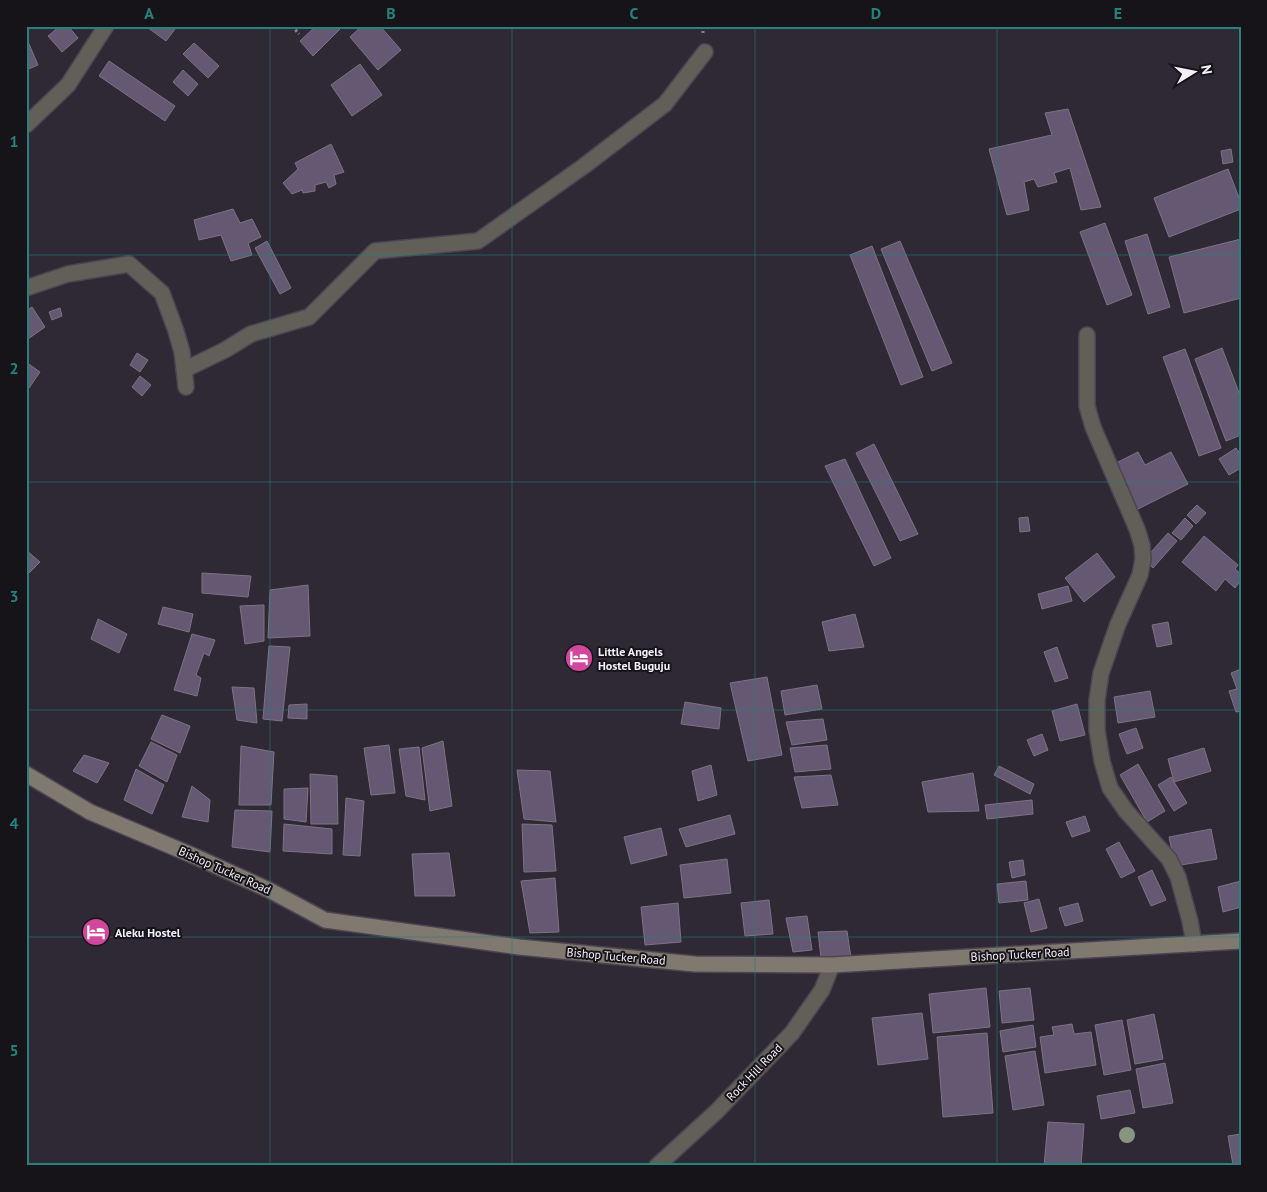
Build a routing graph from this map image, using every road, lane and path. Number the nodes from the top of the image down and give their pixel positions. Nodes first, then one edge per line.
1 (106, 26) edge
2 (292, 26) edge
3 (299, 34) dead end
4 (705, 52) dead end
5 (26, 125) edge
6 (26, 288) edge
7 (1087, 335) dead end
8 (184, 370) junction
9 (186, 388) dead end
10 (26, 774) edge
11 (1241, 941) edge
12 (1194, 944) junction
13 (832, 964) junction
14 (658, 1165) edge

1 - 5 street
2 - 3 path
4 - 8 street
6 - 8 street
7 - 12 street
8 - 9 street
10 - 13 main road, Bishop Tucker Road
11 - 12 main road, Bishop Tucker Road
12 - 13 main road, Bishop Tucker Road
13 - 14 street, Rock Hill Road

